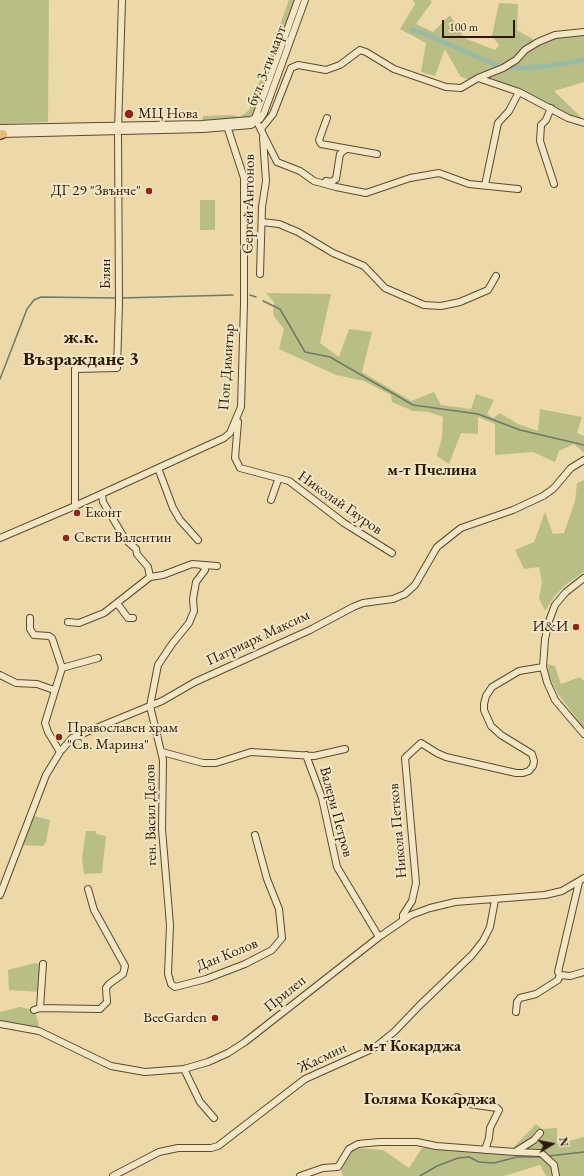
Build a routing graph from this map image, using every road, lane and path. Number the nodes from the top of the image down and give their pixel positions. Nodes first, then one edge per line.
1 (122, 0) edge
2 (298, 0) edge
3 (305, 0) edge
4 (584, 32) edge
5 (478, 78) junction
6 (519, 92) junction
7 (551, 108) junction
8 (327, 118) dead end
9 (256, 119) junction
10 (584, 123) edge
11 (227, 126) junction
12 (118, 128) junction
13 (262, 132) junction
14 (1, 133) edge
15 (346, 149) junction
16 (377, 154) dead end
17 (320, 182) junction
18 (554, 184) dead end
19 (486, 185) junction
20 (518, 189) dead end
21 (262, 222) junction
22 (260, 274) dead end
23 (496, 276) dead end
24 (241, 407) junction
25 (584, 460) edge
26 (158, 468) junction
27 (278, 480) junction
28 (102, 494) junction
29 (271, 500) dead end
30 (75, 506) junction
31 (0, 538) edge
32 (198, 540) dead end
33 (392, 553) dead end
34 (200, 565) junction
35 (218, 566) dead end
36 (150, 577) junction
37 (584, 578) edge
38 (117, 603) junction
39 (30, 618) dead end
40 (133, 618) dead end
41 (68, 622) dead end
42 (98, 658) dead end
43 (543, 667) junction
44 (62, 668) junction
45 (0, 675) edge
46 (54, 690) junction
47 (150, 706) junction
48 (584, 734) edge
49 (344, 749) dead end
50 (60, 752) junction
51 (162, 752) junction
52 (306, 755) junction
53 (255, 835) dead end
54 (581, 880) edge
55 (88, 889) dead end
56 (0, 895) edge
57 (495, 900) junction
58 (403, 920) junction
59 (380, 937) junction
60 (43, 964) dead end
61 (584, 972) edge
62 (560, 975) junction
63 (175, 987) joint
64 (516, 1012) dead end
65 (0, 1024) edge
66 (184, 1069) junction
67 (457, 1097) dead end
68 (214, 1118) dead end
69 (540, 1133) dead end
70 (485, 1150) junction
71 (515, 1152) junction
72 (112, 1176) edge
73 (300, 1176) edge
74 (556, 1176) edge

1 - 12 street, Блян
2 - 9 street, бул. 3-ти март
3 - 9 street, бул. 3-ти март
4 - 5 street
5 - 6 street
5 - 13 street
6 - 7 street
6 - 19 street
7 - 10 street
7 - 18 street
8 - 15 street
9 - 11 street, бул. 3-ти март
9 - 13 street, Сергей Антонов
11 - 12 street, бул. 3-ти март
11 - 24 street, Поп Димитър
12 - 14 street, бул. 3-ти март
12 - 30 street, Блян
13 - 17 street
13 - 21 street, Сергей Антонов
15 - 16 street
15 - 17 street
17 - 19 street
19 - 20 street
21 - 22 street, Сергей Антонов
21 - 23 street
24 - 26 street, Поп Димитър
24 - 27 street, Николай Гяуров
25 - 47 street, Патриарх Максим
26 - 28 street, Поп Димитър
26 - 32 street
27 - 29 street
27 - 33 street, Николай Гяуров
28 - 30 street, Поп Димитър
28 - 36 street
30 - 31 street, Поп Димитър
34 - 35 street
34 - 36 street
34 - 47 street, ген. Васил Делов
36 - 38 street
37 - 43 street
38 - 40 street
38 - 41 street
39 - 44 street
42 - 44 street
43 - 48 street
43 - 58 street, Никола Петков
44 - 46 street
45 - 46 street
46 - 50 street
47 - 50 street, Патриарх Максим
47 - 51 street, ген. Васил Делов
49 - 52 street
50 - 56 street, Патриарх Максим
51 - 52 street
51 - 63 street, ген. Васил Делов
52 - 59 street, Валери Петров
53 - 63 street, Дан Колов
54 - 57 street, Прилеп
54 - 62 street
55 - 60 street
57 - 58 street, Прилеп
57 - 72 street, Жасмин
58 - 59 street, Прилеп
59 - 66 street, Прилеп
61 - 62 street
62 - 64 street
65 - 66 street, Прилеп
66 - 68 street
67 - 70 street
69 - 71 street
70 - 71 street
70 - 73 street
71 - 74 street

